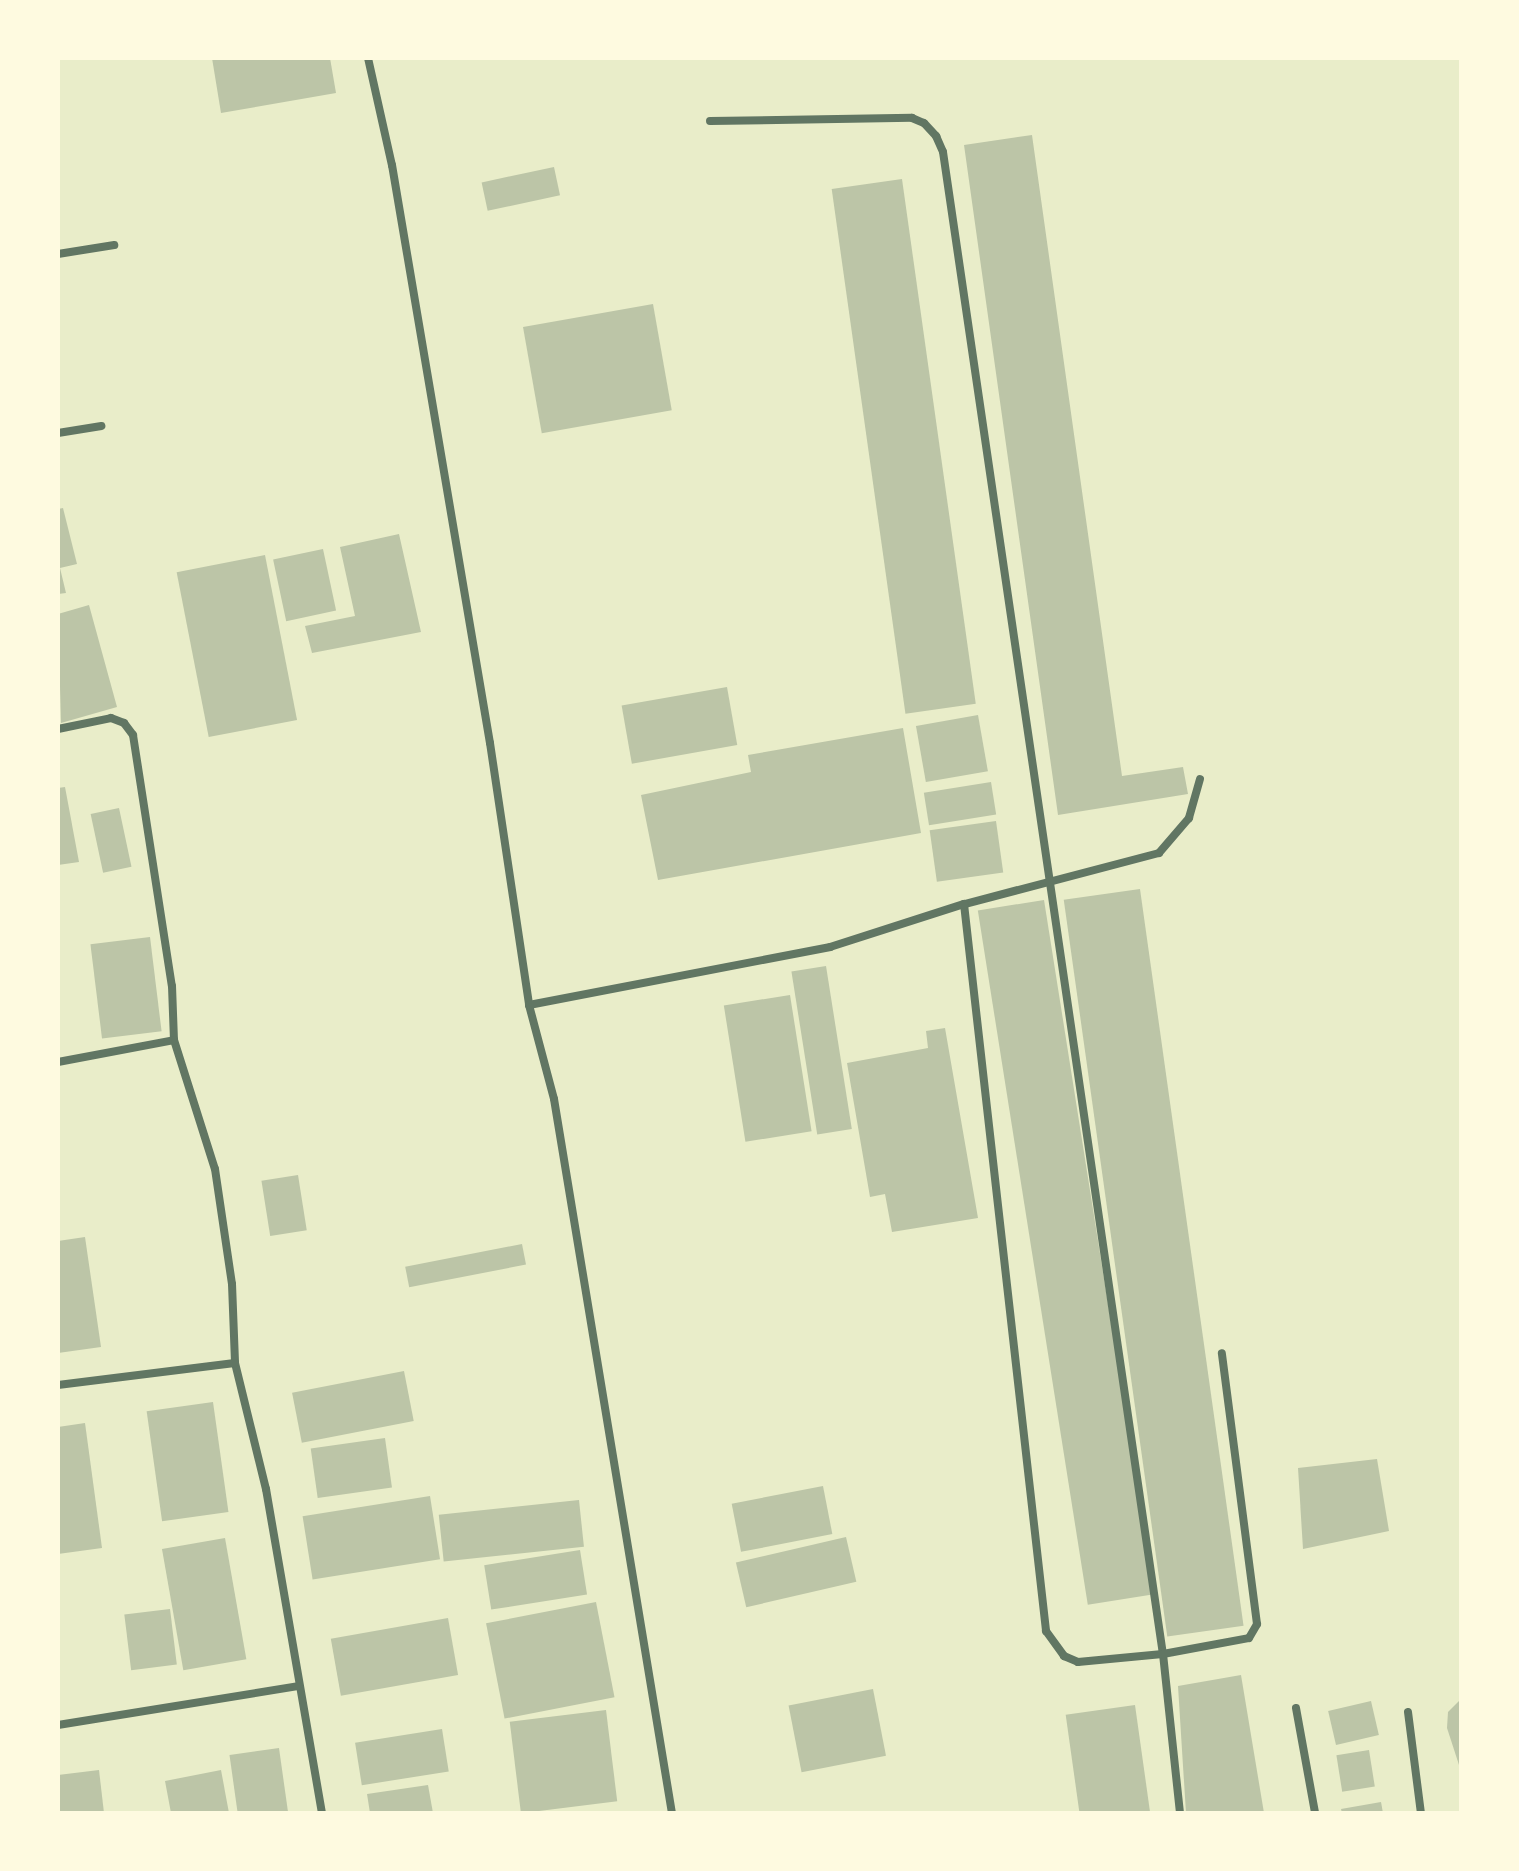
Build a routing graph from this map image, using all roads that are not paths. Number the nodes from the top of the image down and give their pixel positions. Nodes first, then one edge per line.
1 (368, 58) edge
2 (710, 121) dead end
3 (114, 245) dead end
4 (58, 254) edge
5 (101, 426) dead end
6 (58, 433) edge
7 (58, 729) edge
8 (1200, 779) dead end
9 (1050, 880) junction
10 (964, 904) junction
11 (529, 1005) junction
12 (174, 1040) junction
13 (58, 1062) edge
14 (1222, 1353) dead end
15 (235, 1363) junction
16 (58, 1385) edge
17 (1163, 1654) junction
18 (298, 1686) junction
19 (1296, 1708) dead end
20 (1408, 1712) dead end
21 (58, 1725) edge
22 (322, 1813) edge
23 (672, 1813) edge
24 (1180, 1813) edge
25 (1315, 1813) edge
26 (1421, 1813) edge

1 - 11 street
2 - 9 street
3 - 4 street
5 - 6 street
7 - 12 street
8 - 9 street
9 - 10 street
9 - 17 street
10 - 11 street
10 - 17 street
11 - 23 street
12 - 13 street
12 - 15 street
14 - 17 street
15 - 16 street
15 - 18 street
17 - 24 street
18 - 21 street
18 - 22 street
19 - 25 street
20 - 26 street

